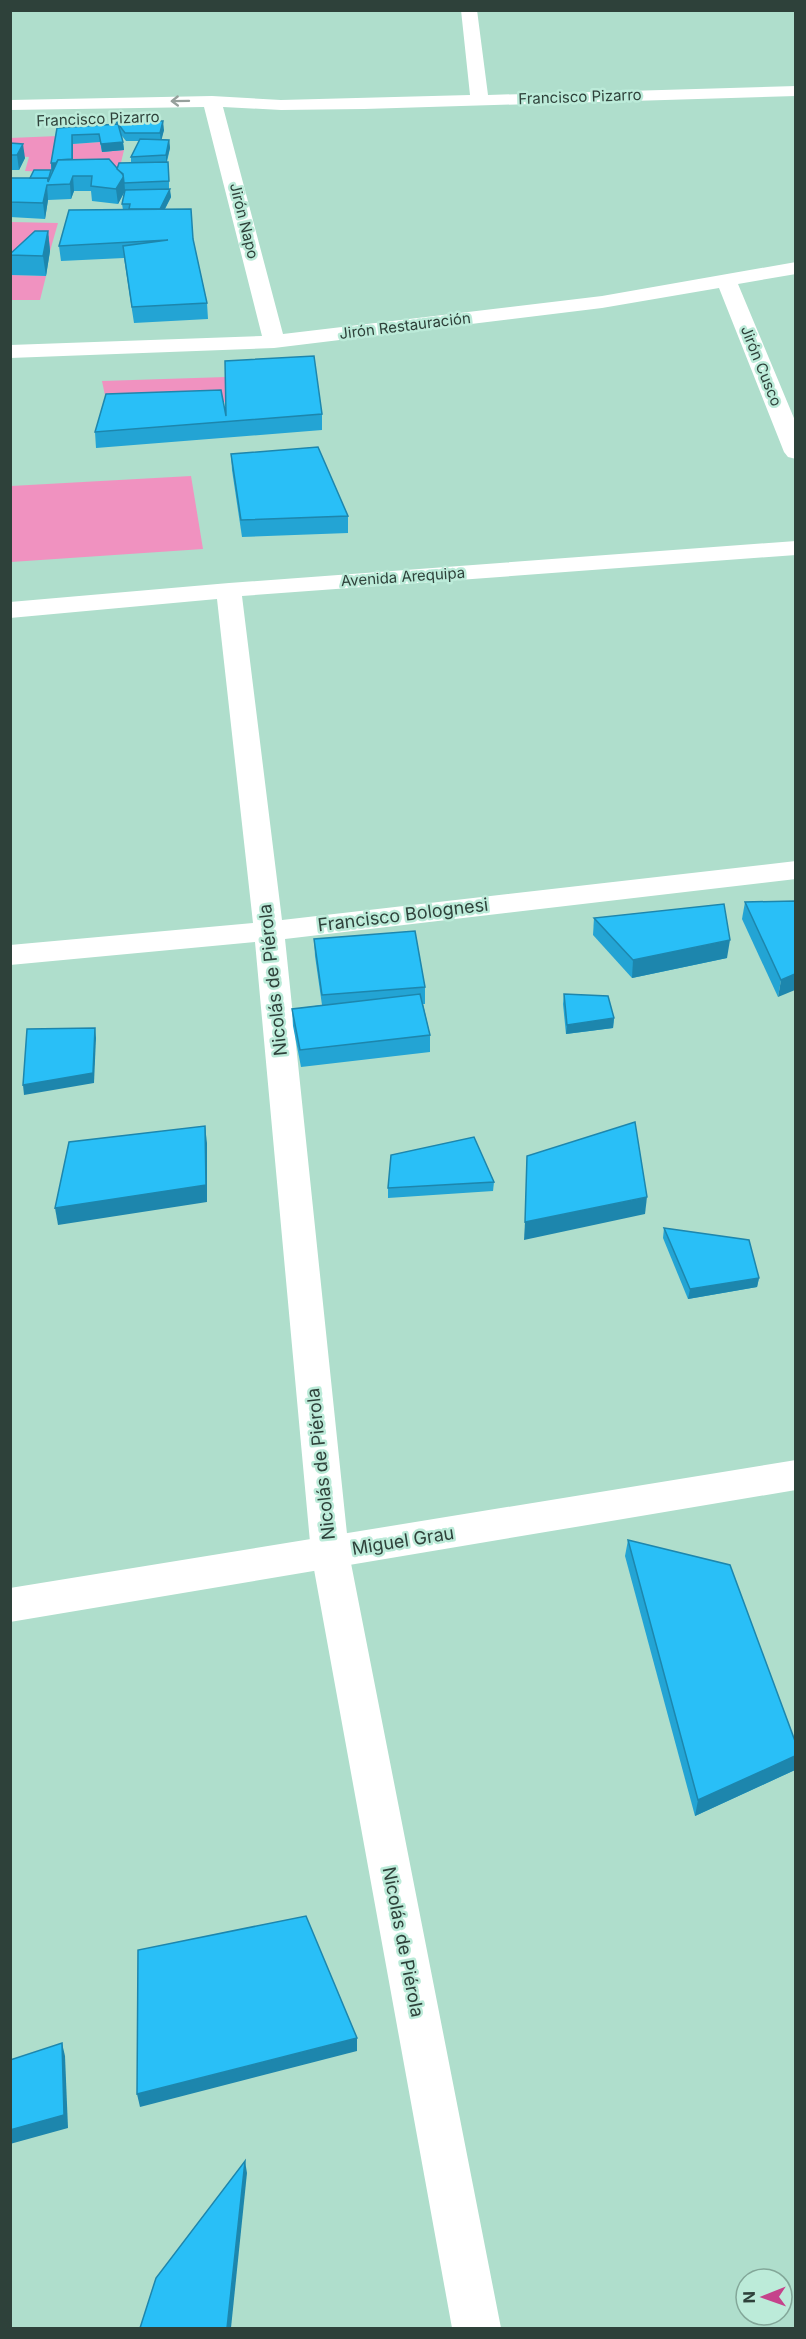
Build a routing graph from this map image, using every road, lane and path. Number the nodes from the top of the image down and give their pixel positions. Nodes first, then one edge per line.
1 (468, 10) edge
2 (795, 91) edge
3 (480, 100) junction
4 (10, 105) edge
5 (215, 108) junction
6 (10, 122) edge
7 (795, 268) edge
8 (726, 280) junction
9 (274, 342) junction
10 (10, 352) edge
11 (795, 452) edge
12 (795, 548) edge
13 (229, 590) junction
14 (10, 610) edge
15 (795, 870) edge
16 (269, 931) junction
17 (10, 955) edge
18 (795, 1475) edge
19 (330, 1553) junction
20 (10, 1605) edge
21 (476, 2328) edge

1 - 3 street
2 - 3 street, Francisco Pizarro
3 - 5 street, Francisco Pizarro
5 -> 4 street, Francisco Pizarro
5 - 6 street, Francisco Pizarro
5 - 9 street, Jirón Napo
7 - 8 street, Jirón Restauración
8 - 9 street, Jirón Restauración
8 - 11 street, Jirón Cusco
9 - 10 street, Jirón Restauración
12 - 13 street, Avenida Arequipa
13 - 14 street, Avenida Arequipa
13 - 16 street, Nicolás de Piérola
15 - 16 street, Francisco Bolognesi
16 - 17 street, Francisco Bolognesi
16 - 19 street, Nicolás de Piérola
18 - 19 street, Miguel Grau
19 - 20 street, Miguel Grau
19 - 21 street, Nicolás de Piérola

